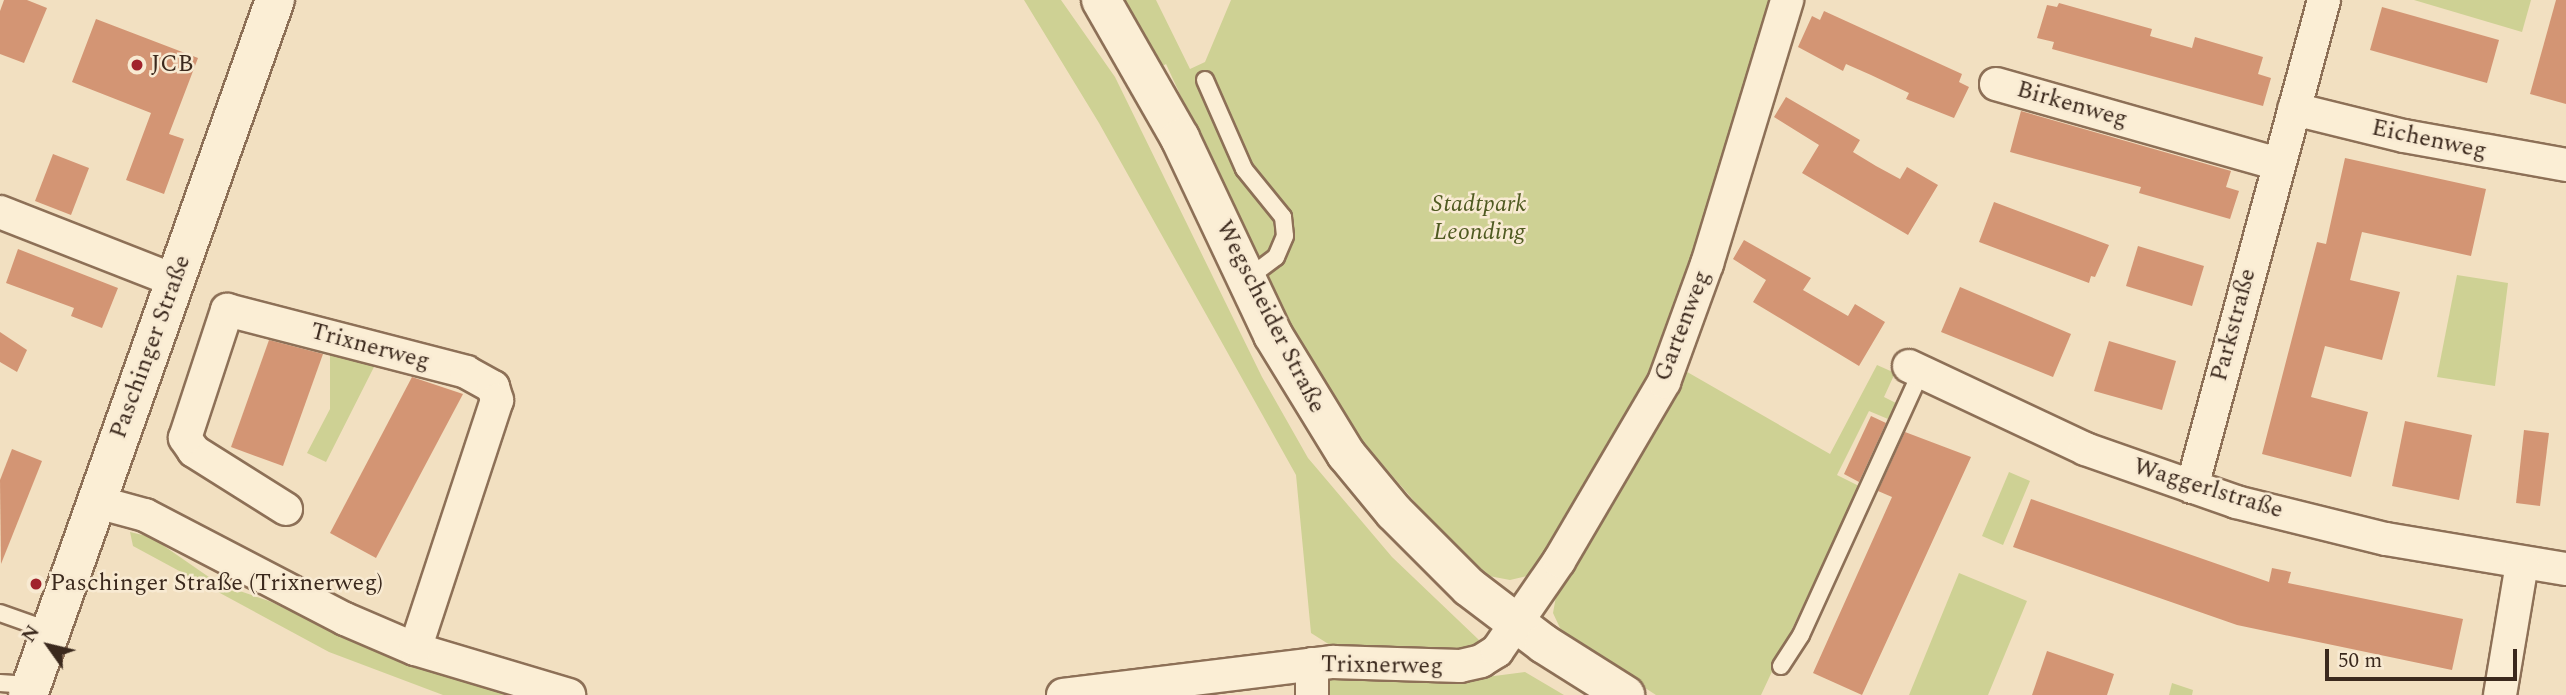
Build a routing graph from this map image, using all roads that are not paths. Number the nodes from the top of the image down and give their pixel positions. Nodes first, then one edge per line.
1 (275, 0) edge
2 (1101, 0) edge
3 (1787, 0) edge
4 (2324, 0) edge
5 (1205, 80) dead end
6 (1996, 84) dead end
7 (2294, 109) junction
8 (2279, 164) junction
9 (2566, 165) edge
10 (0, 212) edge
11 (1247, 278) junction
12 (176, 281) junction
13 (1915, 369) joint
14 (2192, 487) junction
15 (97, 502) junction
16 (286, 509) dead end
17 (2522, 564) junction
18 (2566, 569) edge
19 (0, 613) edge
20 (1518, 624) junction
21 (51, 631) junction
22 (415, 649) junction
23 (1781, 666) dead end
24 (1312, 680) edge
25 (20, 688) edge
26 (569, 695) edge
27 (1063, 695) edge
28 (1625, 695) edge
29 (2500, 695) edge

1 - 12 street, Paschinger Straße
2 - 11 street, Wegscheider Straße
3 - 20 street, Gartenweg
4 - 7 street, Parkstraße
5 - 11 lane
6 - 8 street, Birkenweg
7 - 8 street, Parkstraße
7 - 9 street, Eichenweg
8 - 14 street, Parkstraße
10 - 12 street
11 - 20 street, Wegscheider Straße
12 - 15 street, Paschinger Straße
13 - 14 street, Waggerlstraße
13 - 23 lane
14 - 17 street, Waggerlstraße
15 - 21 street, Paschinger Straße
15 - 22 street
16 - 22 street, Trixnerweg
17 - 18 street, Waggerlstraße
17 - 29 street
19 - 21 lane
20 - 24 street, Trixnerweg
20 - 28 street, Wegscheider Straße
21 - 25 street, Paschinger Straße
22 - 26 street
24 - 27 street, Trixnerweg

